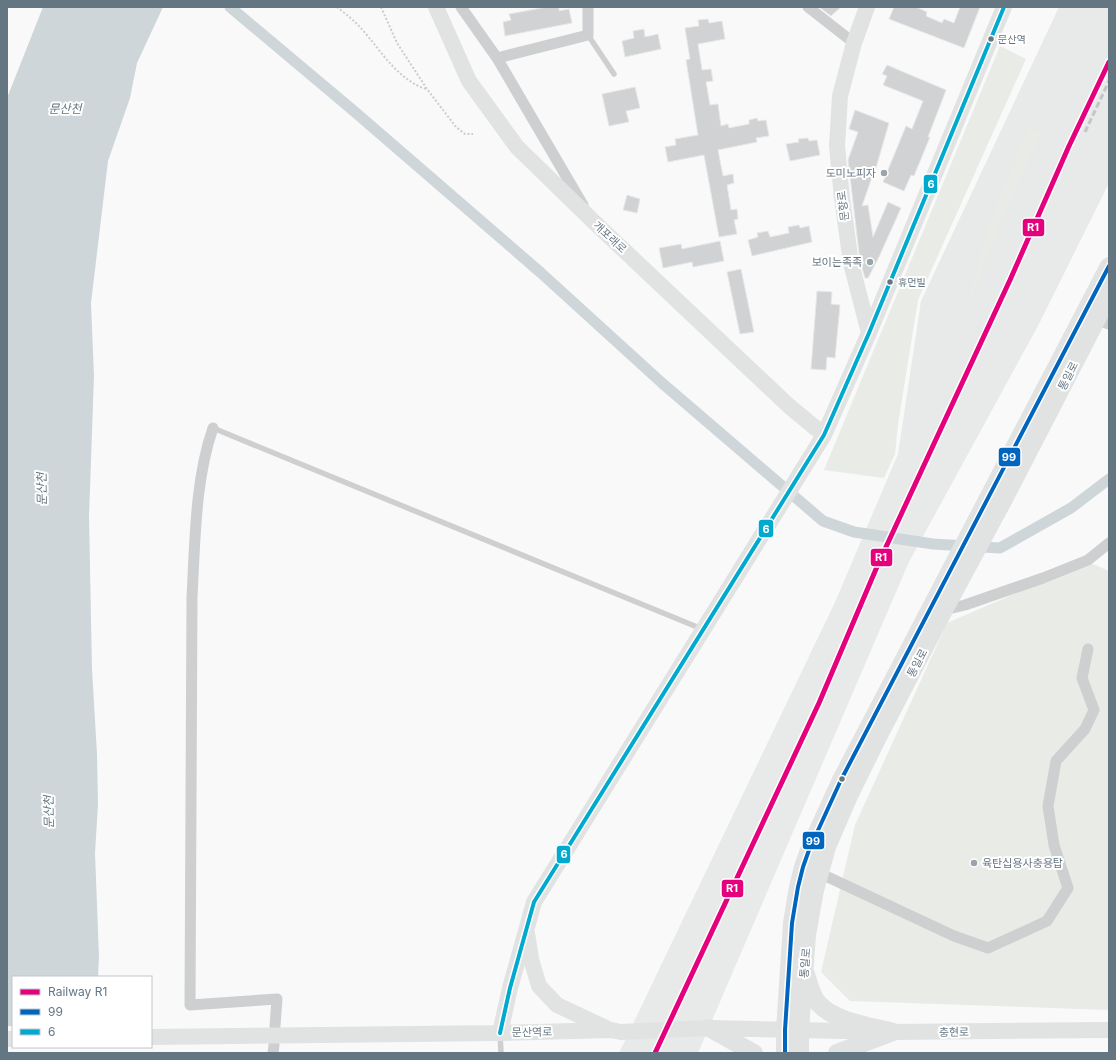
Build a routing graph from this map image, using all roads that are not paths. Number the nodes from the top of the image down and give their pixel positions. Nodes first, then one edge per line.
1 (436, 7) edge
2 (460, 7) edge
3 (588, 7) edge
4 (808, 7) edge
5 (867, 7) edge
6 (1004, 7) edge
7 (588, 35) junction
8 (854, 43) junction
9 (497, 58) junction
10 (614, 74) dead end
11 (594, 222) junction
12 (1109, 266) edge
13 (856, 283) junction
14 (888, 288) junction
15 (1109, 296) edge
16 (1103, 322) edge
17 (869, 333) junction
18 (213, 428) joint
19 (824, 435) junction
20 (997, 496) junction
21 (1108, 545) edge
22 (935, 618) junction
23 (703, 629) junction
24 (1088, 649) dead end
25 (811, 870) junction
26 (527, 927) junction
27 (804, 967) junction
28 (275, 1026) dead end
29 (709, 1028) junction
30 (611, 1030) junction
31 (792, 1030) junction
32 (1109, 1030) edge
33 (893, 1032) junction
34 (500, 1033) junction
35 (152, 1037) edge
36 (501, 1053) edge
37 (754, 1053) edge
38 (785, 1053) edge
39 (800, 1053) edge
40 (837, 1053) edge

1 - 11 street, 개포래로
2 - 9 street
3 - 7 street
4 - 8 street
5 - 8 street, 문향로
6 - 14 street
7 - 9 street
7 - 10 lane
8 - 13 street, 문향로
9 - 11 street
11 - 19 street, 개포래로
12 - 20 main road, 통일로
13 - 14 street
13 - 17 street, 문향로
14 - 17 street
15 - 16 main road, 통일로
16 - 20 main road, 통일로
17 - 19 street
18 - 23 lane
18 - 28 street
19 - 23 street, 문산역로
20 - 22 main road, 통일로
20 - 22 main road, 통일로
21 - 22 street
22 - 25 main road, 통일로
23 - 26 street, 문산역로
24 - 25 street
25 - 27 main road, 통일로
25 - 31 main road, 통일로
26 - 30 street
26 - 34 street, 문산역로
27 - 31 main road, 통일로
27 - 33 main road
29 - 30 street, 문산역로
29 - 31 street, 문산역로
29 - 37 main road
30 - 34 street, 문산역로
31 - 33 street, 충현로
31 - 38 main road, 통일로
31 - 39 main road, 통일로
32 - 33 street, 충현로
33 - 40 main road
34 - 35 street
34 - 36 lane

